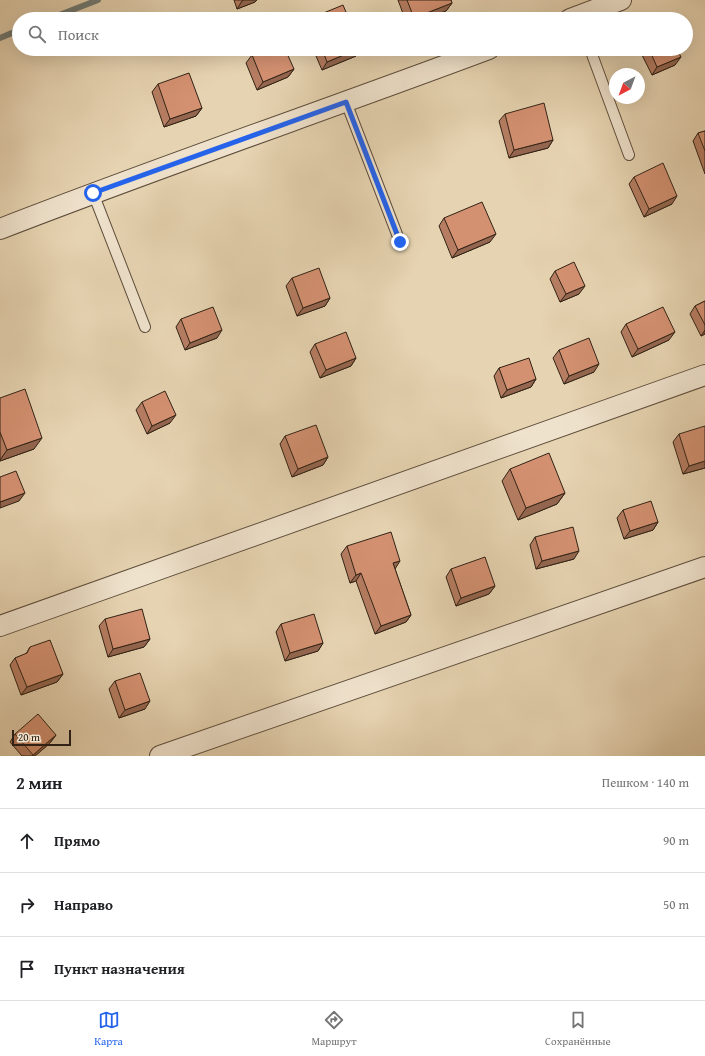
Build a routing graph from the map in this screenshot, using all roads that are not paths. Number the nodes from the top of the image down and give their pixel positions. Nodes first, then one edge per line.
1 (621, 0) edge
2 (591, 12) edge
3 (470, 56) edge
4 (593, 56) edge
5 (346, 102) junction
6 (629, 155) dead end
7 (93, 193) junction
8 (0, 229) edge
9 (400, 242) dead end
10 (145, 327) dead end
11 (705, 375) edge
12 (705, 567) edge
13 (0, 626) edge
14 (160, 756) edge

1 - 2 street
3 - 5 street
4 - 6 lane
5 - 7 street
5 - 9 lane
7 - 8 street
7 - 10 lane
11 - 13 street
12 - 14 street

